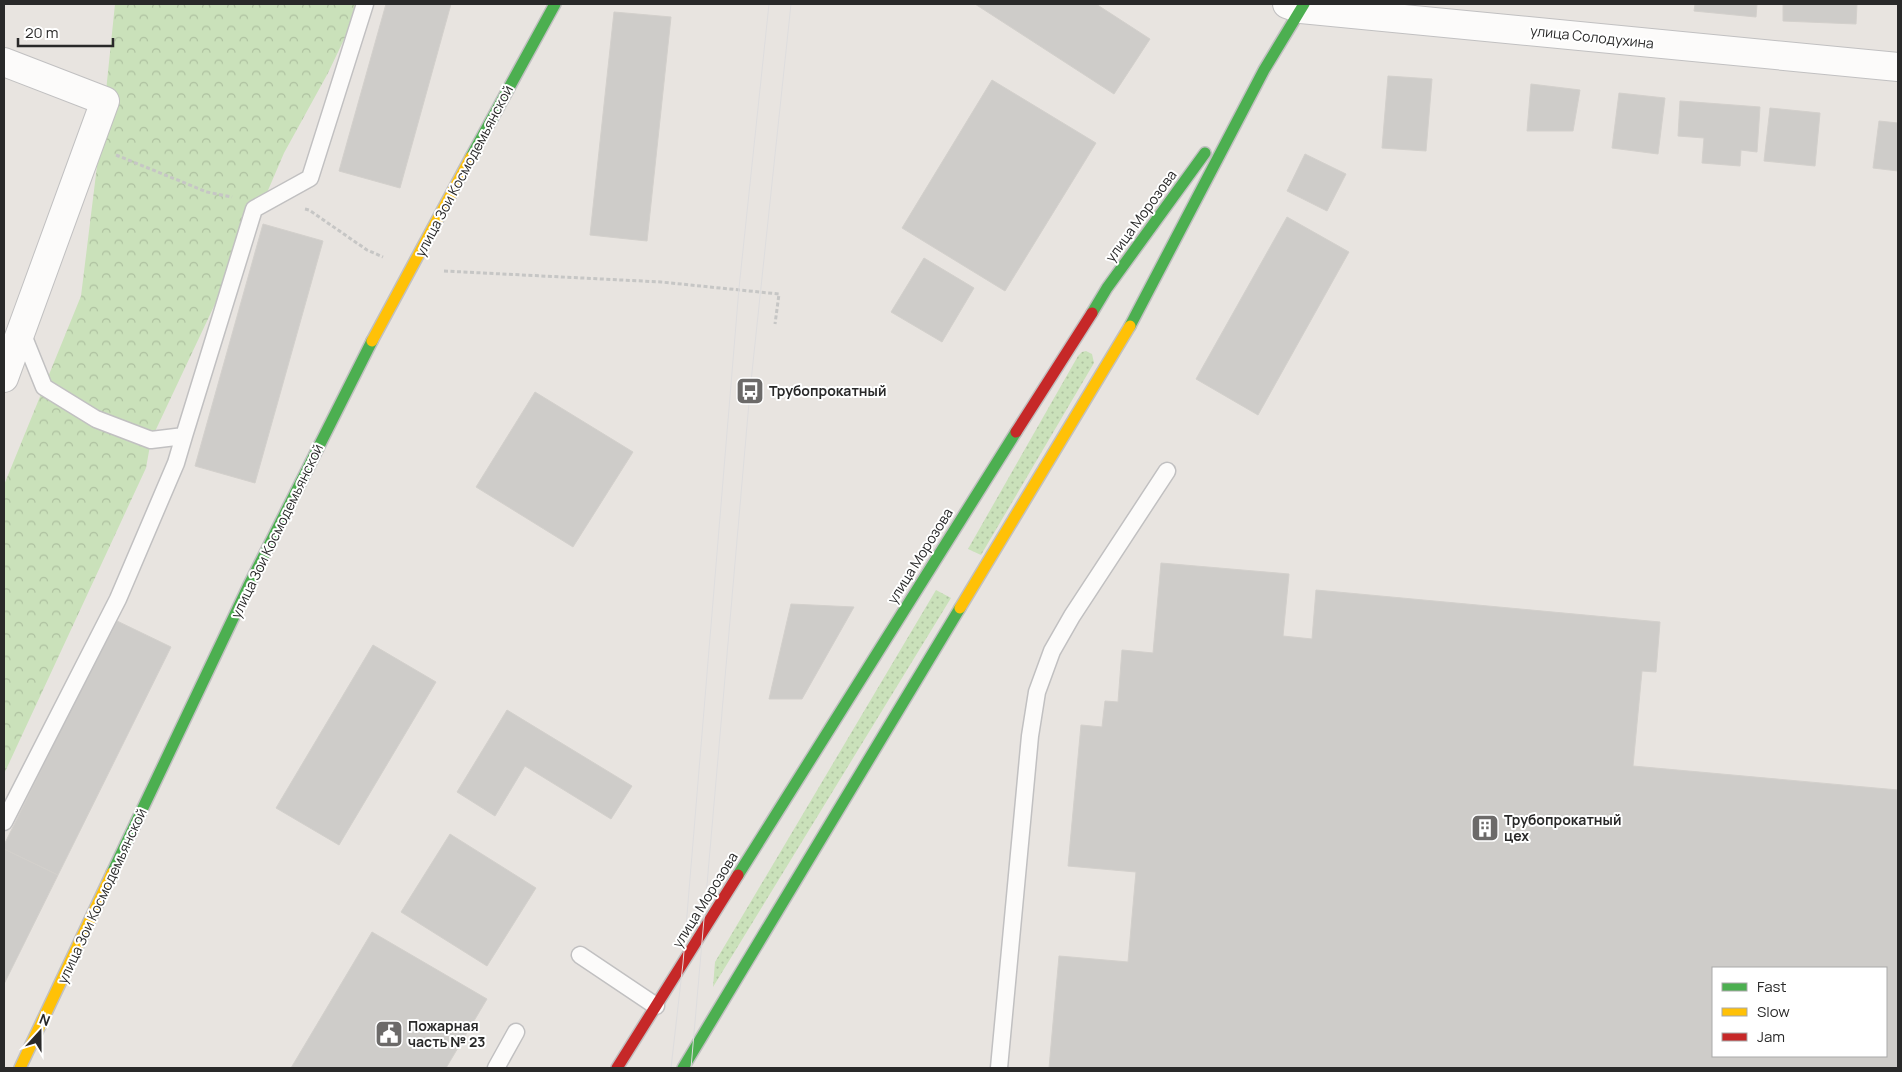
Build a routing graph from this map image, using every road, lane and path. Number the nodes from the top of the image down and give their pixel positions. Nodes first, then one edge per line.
1 (365, 4) edge
2 (555, 4) edge
3 (1297, 5) edge
4 (4, 62) edge
5 (1898, 67) edge
6 (1264, 70) junction
7 (21, 330) junction
8 (4, 378) edge
9 (184, 436) junction
10 (1167, 471) dead end
11 (4, 822) edge
12 (580, 955) dead end
13 (656, 1006) junction
14 (516, 1032) dead end
15 (20, 1068) edge
16 (496, 1068) edge
17 (617, 1068) edge
18 (683, 1068) edge
19 (999, 1068) edge

1 - 9 lane
2 - 15 main road, улица Зои Космодемьянской
3 - 5 street, улица Солодухина
3 - 6 main road, улица Морозова
4 - 7 street
6 - 13 main road, улица Морозова
6 - 18 main road, улица Морозова
7 - 8 street
7 - 9 lane
9 - 11 lane
10 - 19 lane
12 - 13 lane
13 - 17 main road, улица Морозова
14 - 16 lane

